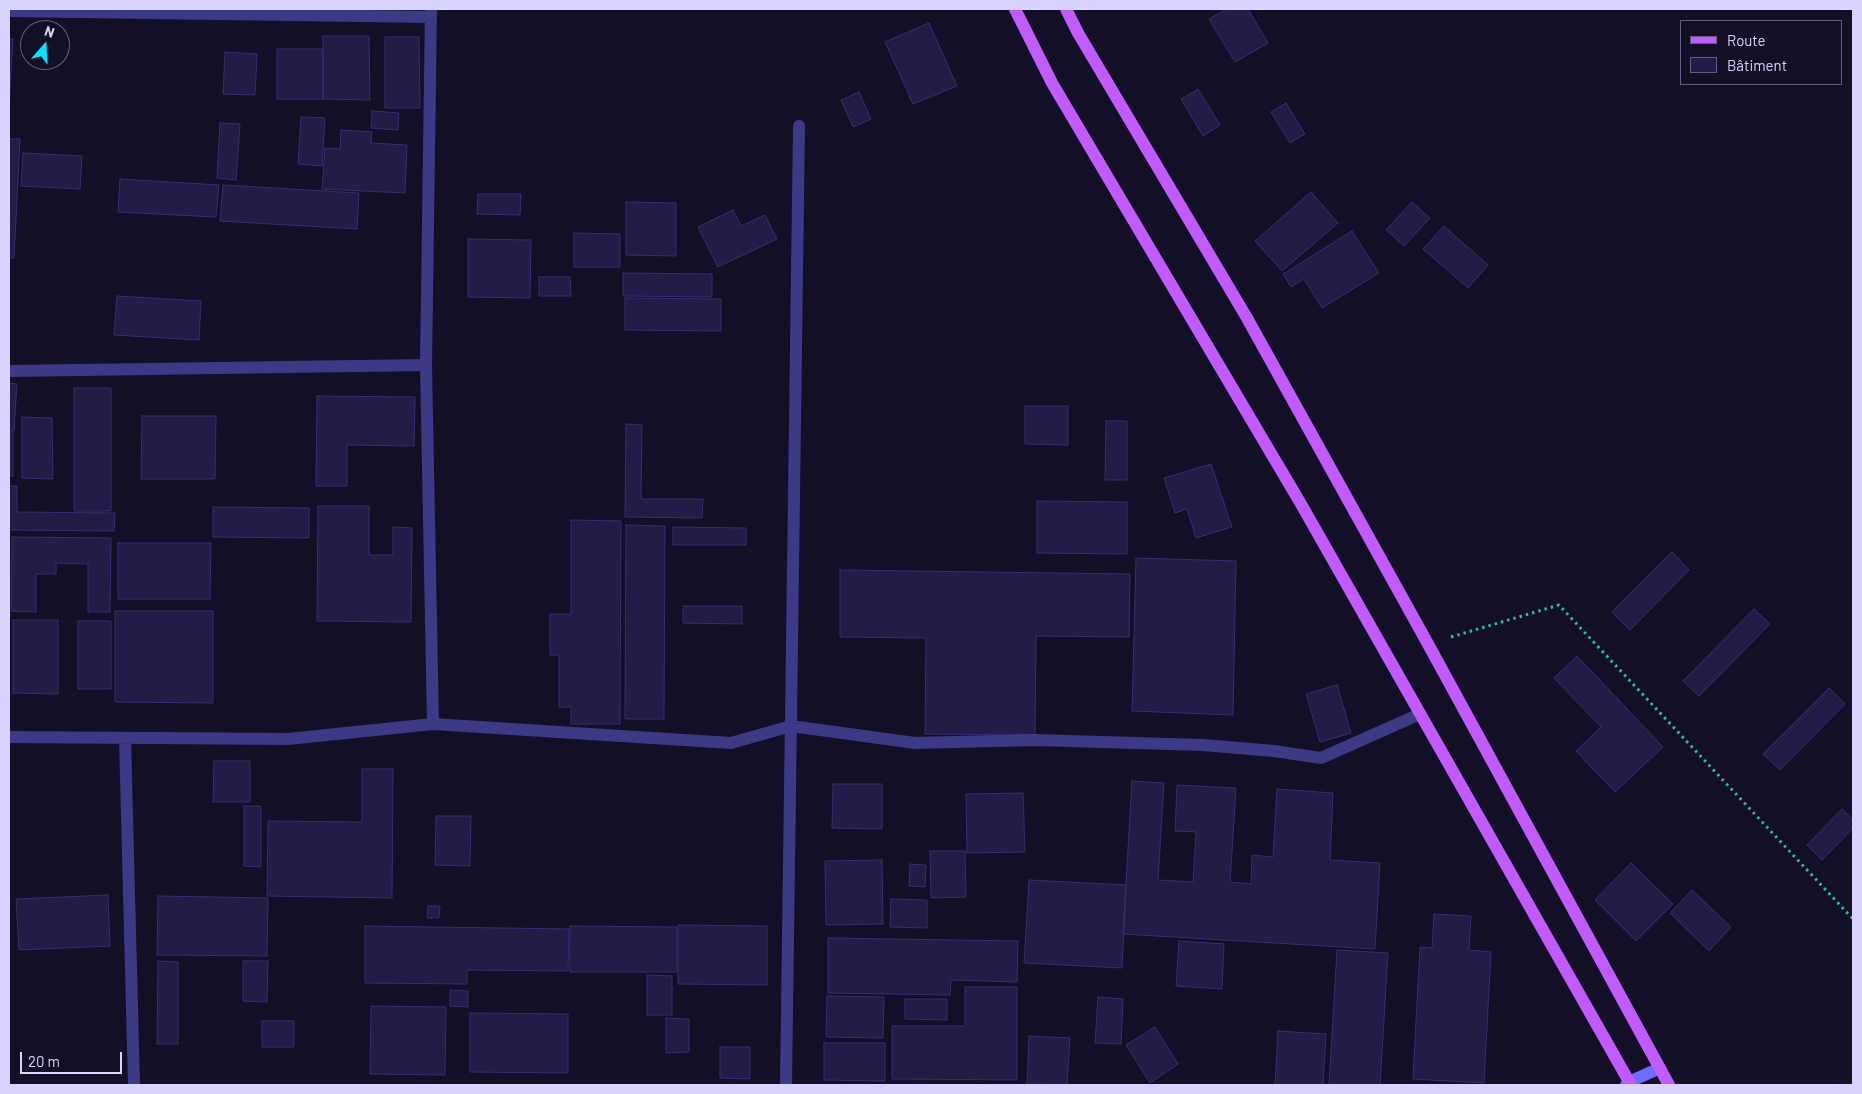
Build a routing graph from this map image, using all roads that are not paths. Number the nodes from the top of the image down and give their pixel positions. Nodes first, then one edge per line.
1 (1015, 9) edge
2 (1066, 9) edge
3 (9, 11) edge
4 (431, 13) edge
5 (799, 126) dead end
6 (426, 365) junction
7 (9, 371) edge
8 (1420, 714) junction
9 (433, 724) junction
10 (791, 726) junction
11 (9, 737) edge
12 (125, 738) junction
13 (1660, 1068) junction
14 (1629, 1084) edge
15 (134, 1085) edge
16 (786, 1085) edge
17 (1669, 1085) edge

1 - 8 main road
2 - 13 main road
3 - 4 street
4 - 6 street
5 - 10 street
6 - 7 street
6 - 9 street
8 - 10 street
8 - 14 main road
9 - 10 street
9 - 12 street
10 - 16 street
11 - 12 street
12 - 15 street
13 - 14 street
13 - 17 main road

